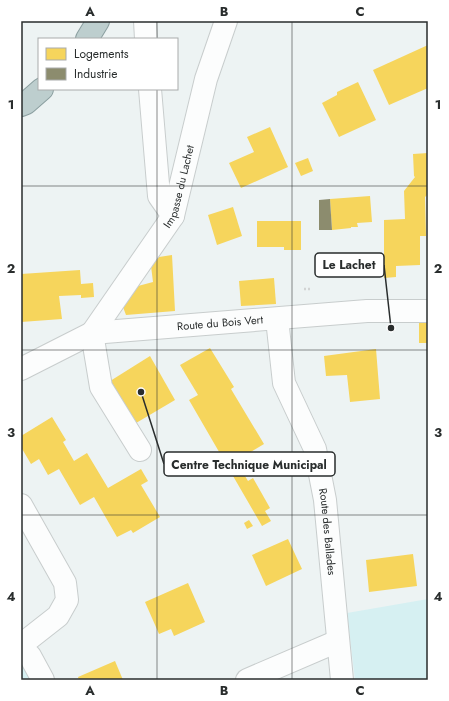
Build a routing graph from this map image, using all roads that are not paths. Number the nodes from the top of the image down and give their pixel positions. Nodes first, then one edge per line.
1 (98, 21) edge
2 (145, 21) edge
3 (226, 21) edge
4 (88, 38) edge
5 (146, 38) edge
6 (41, 90) edge
7 (150, 90) edge
8 (21, 105) edge
9 (173, 216) junction
10 (428, 310) edge
11 (277, 318) junction
12 (92, 333) junction
13 (21, 369) edge
14 (140, 450) dead end
15 (21, 505) edge
16 (338, 641) junction
17 (21, 644) edge
18 (21, 648) edge
19 (43, 680) edge
20 (248, 680) edge
21 (342, 680) edge

1 - 4 highway
2 - 5 street
3 - 9 street, Impasse du Lachet
6 - 8 highway
7 - 9 street
9 - 12 street, Impasse du Lachet
10 - 11 street, Route du Bois Vert
11 - 12 street, Route du Bois Vert
11 - 16 street, Route des Ballades
12 - 13 street, Route du Bois Vert
12 - 14 street
15 - 17 street
16 - 20 street
16 - 21 street, Route des Ballades
18 - 19 street

